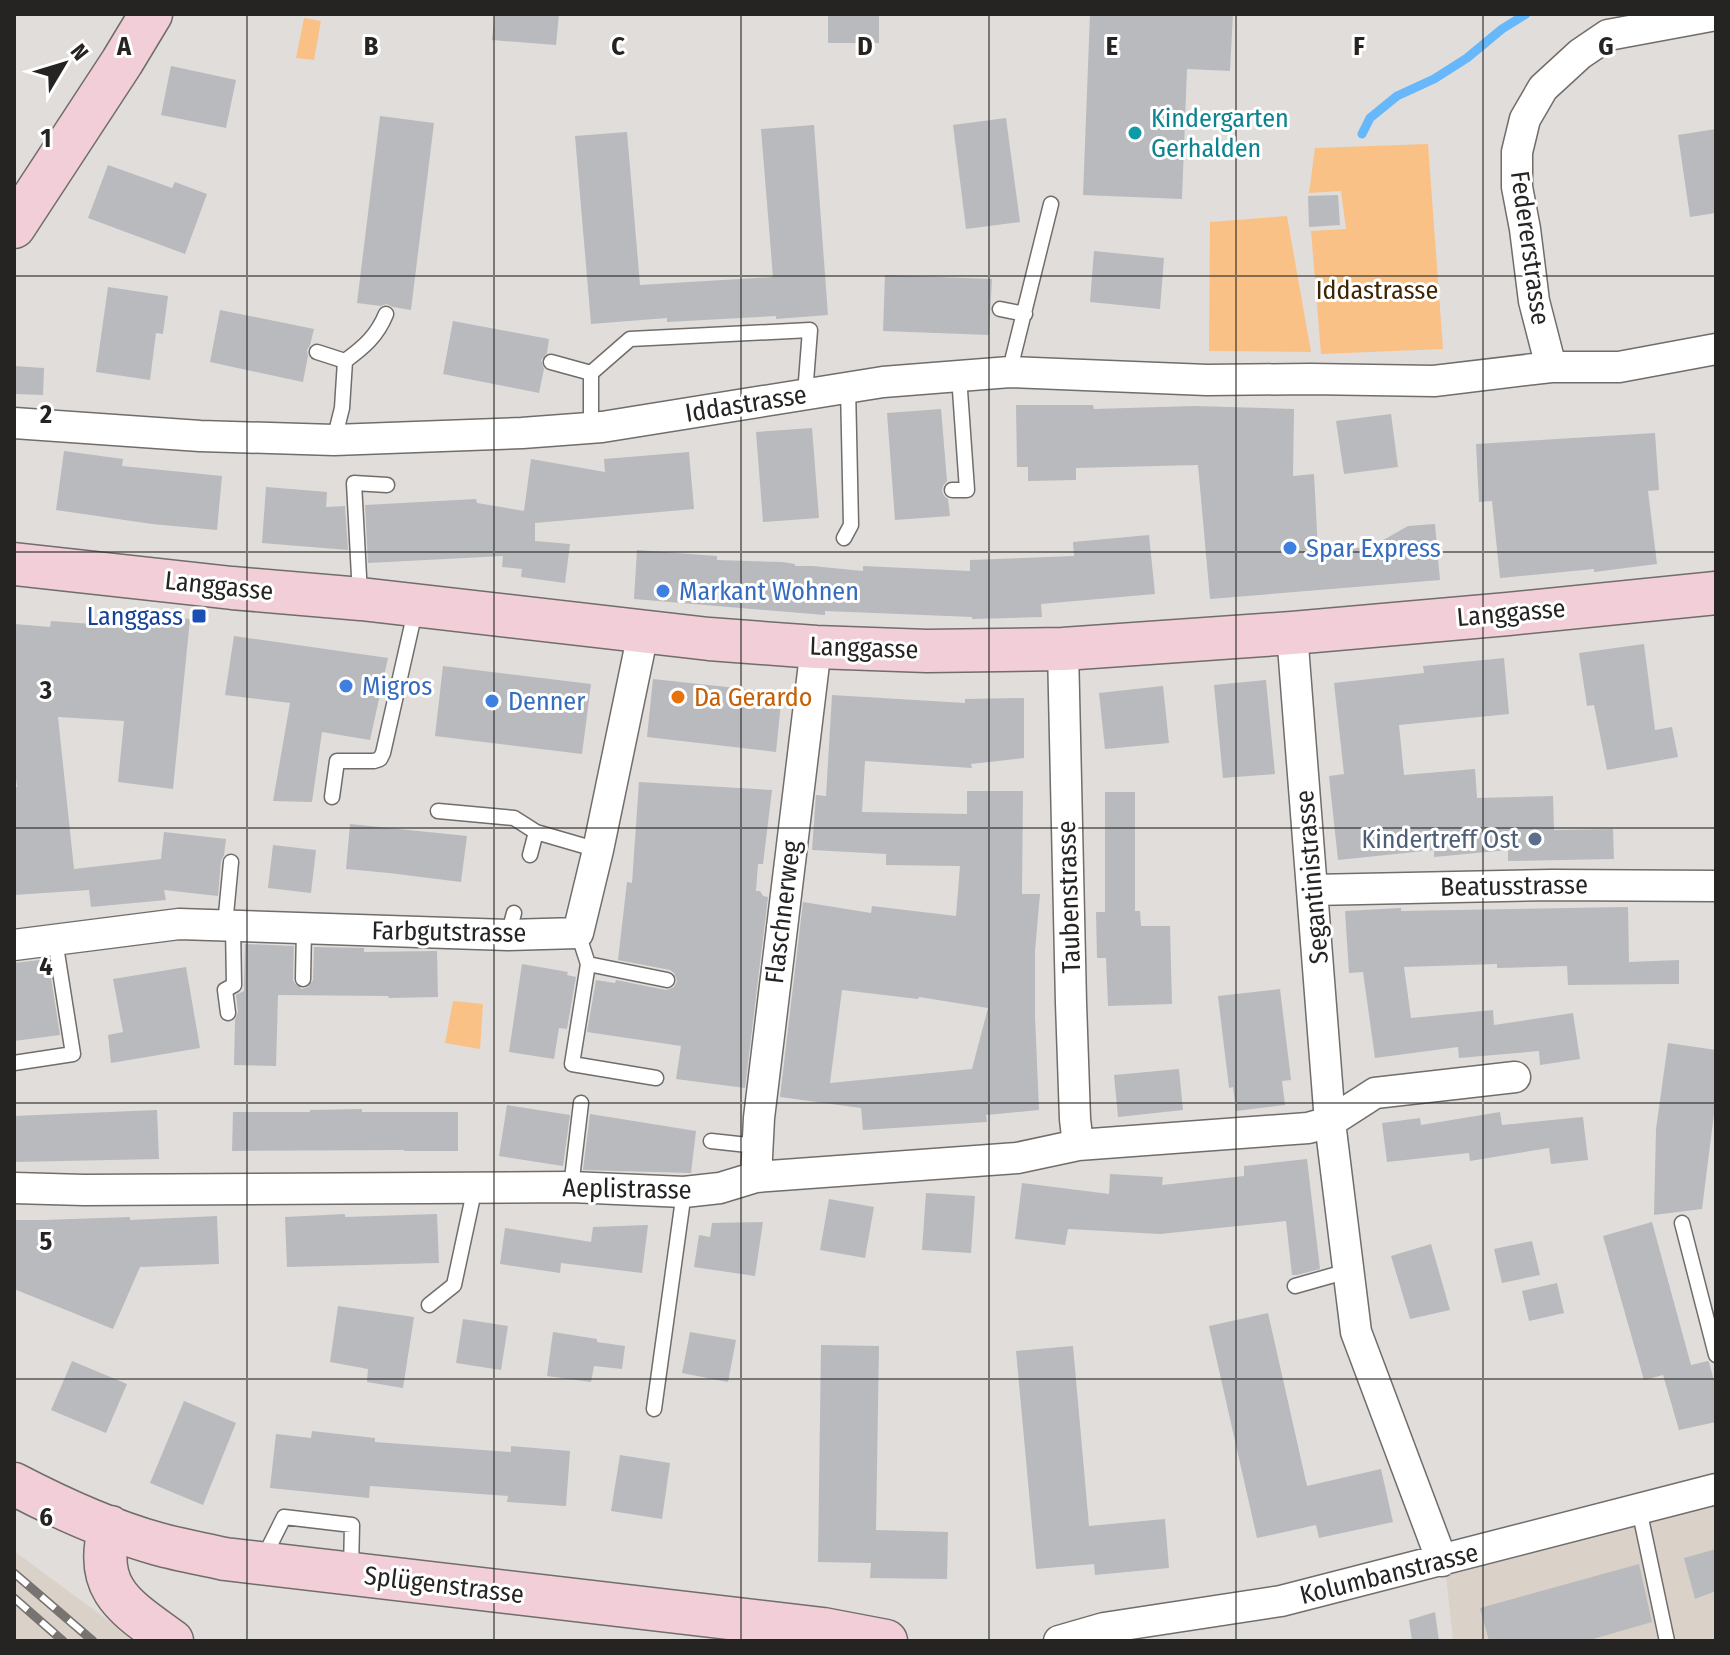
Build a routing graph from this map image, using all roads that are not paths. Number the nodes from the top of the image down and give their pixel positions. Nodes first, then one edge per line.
1 (151, 14) edge
2 (1716, 15) edge
3 (1051, 204) dead end
4 (14, 227) edge
5 (1000, 309) dead end
6 (386, 314) dead end
7 (1025, 314) junction
8 (1716, 349) edge
9 (317, 352) dead end
10 (1013, 357) dead end
11 (345, 361) junction
12 (551, 362) dead end
13 (1551, 367) junction
14 (591, 373) junction
15 (959, 376) junction
16 (848, 387) junction
17 (805, 394) junction
18 (14, 423) edge
19 (591, 427) junction
20 (334, 440) junction
21 (387, 485) dead end
22 (952, 490) dead end
23 (844, 538) dead end
24 (14, 564) edge
25 (1716, 593) edge
26 (361, 599) junction
27 (416, 606) junction
28 (643, 633) junction
29 (1292, 633) junction
30 (816, 647) junction
31 (1063, 649) junction
32 (332, 797) dead end
33 (438, 811) dead end
34 (536, 832) junction
35 (598, 850) junction
36 (530, 855) dead end
37 (231, 862) dead end
38 (1716, 886) edge
39 (1313, 890) junction
40 (229, 926) junction
41 (304, 929) junction
42 (578, 933) junction
43 (55, 940) junction
44 (14, 945) edge
45 (588, 964) junction
46 (303, 979) dead end
47 (667, 980) dead end
48 (228, 1013) dead end
49 (14, 1063) edge
50 (1515, 1077) dead end
51 (656, 1078) dead end
52 (581, 1103) dead end
53 (1330, 1122) junction
54 (711, 1141) dead end
55 (1078, 1145) junction
56 (757, 1146) junction
57 (756, 1177) junction
58 (475, 1187) junction
59 (571, 1187) junction
60 (14, 1188) edge
61 (684, 1192) junction
62 (1682, 1223) dead end
63 (1348, 1271) junction
64 (1295, 1286) dead end
65 (429, 1305) dead end
66 (1716, 1355) edge
67 (654, 1409) dead end
68 (14, 1484) edge
69 (1716, 1489) edge
70 (1639, 1509) junction
71 (110, 1527) junction
72 (1442, 1561) junction
73 (172, 1641) edge
74 (886, 1641) edge
75 (1059, 1641) edge
76 (1667, 1641) edge

1 - 4 main road
2 - 13 street, Federerstrasse
3 - 7 lane
5 - 7 lane
6 - 11 lane
7 - 10 lane
8 - 13 street, Iddastrasse
9 - 11 lane
11 - 20 lane
12 - 14 lane
13 - 15 street, Iddastrasse
14 - 17 lane
14 - 19 lane
15 - 16 street, Iddastrasse
15 - 22 lane
16 - 17 street, Iddastrasse
16 - 23 lane
17 - 19 street, Iddastrasse
18 - 20 street, Iddastrasse
19 - 20 street, Iddastrasse
21 - 26 lane
24 - 26 main road, Langgasse
25 - 29 main road, Langgasse
26 - 27 main road, Langgasse
27 - 28 main road, Langgasse
27 - 32 lane
28 - 30 main road, Langgasse
28 - 35 street
29 - 31 main road, Langgasse
29 - 39 street, Segantinistrasse
30 - 31 main road, Langgasse
30 - 56 street, Flaschnerweg
31 - 55 street, Taubenstrasse
33 - 34 lane
34 - 35 lane
34 - 36 lane
35 - 42 street
37 - 40 lane
38 - 39 street, Beatusstrasse
39 - 53 street, Segantinistrasse
40 - 41 street, Farbgutstrasse
40 - 43 street, Farbgutstrasse
40 - 48 lane
41 - 42 street, Farbgutstrasse
41 - 46 lane
42 - 45 lane
43 - 44 street, Farbgutstrasse
43 - 49 lane
45 - 47 lane
45 - 51 lane
50 - 53 street
52 - 59 lane
53 - 55 street, Aeplistrasse
53 - 63 street, Segantinistrasse
54 - 56 lane
55 - 57 street, Aeplistrasse
56 - 57 street, Flaschnerweg
57 - 61 street, Aeplistrasse
58 - 59 street, Aeplistrasse
58 - 60 street, Aeplistrasse
58 - 65 lane
59 - 61 street, Aeplistrasse
61 - 67 lane
62 - 66 lane
63 - 64 lane
63 - 72 street, Segantinistrasse
68 - 71 main road, Splügenstrasse
69 - 70 street, Kolumbanstrasse
70 - 72 street, Kolumbanstrasse
70 - 76 lane
71 - 73 main road
71 - 74 main road, Splügenstrasse
72 - 75 street, Kolumbanstrasse

